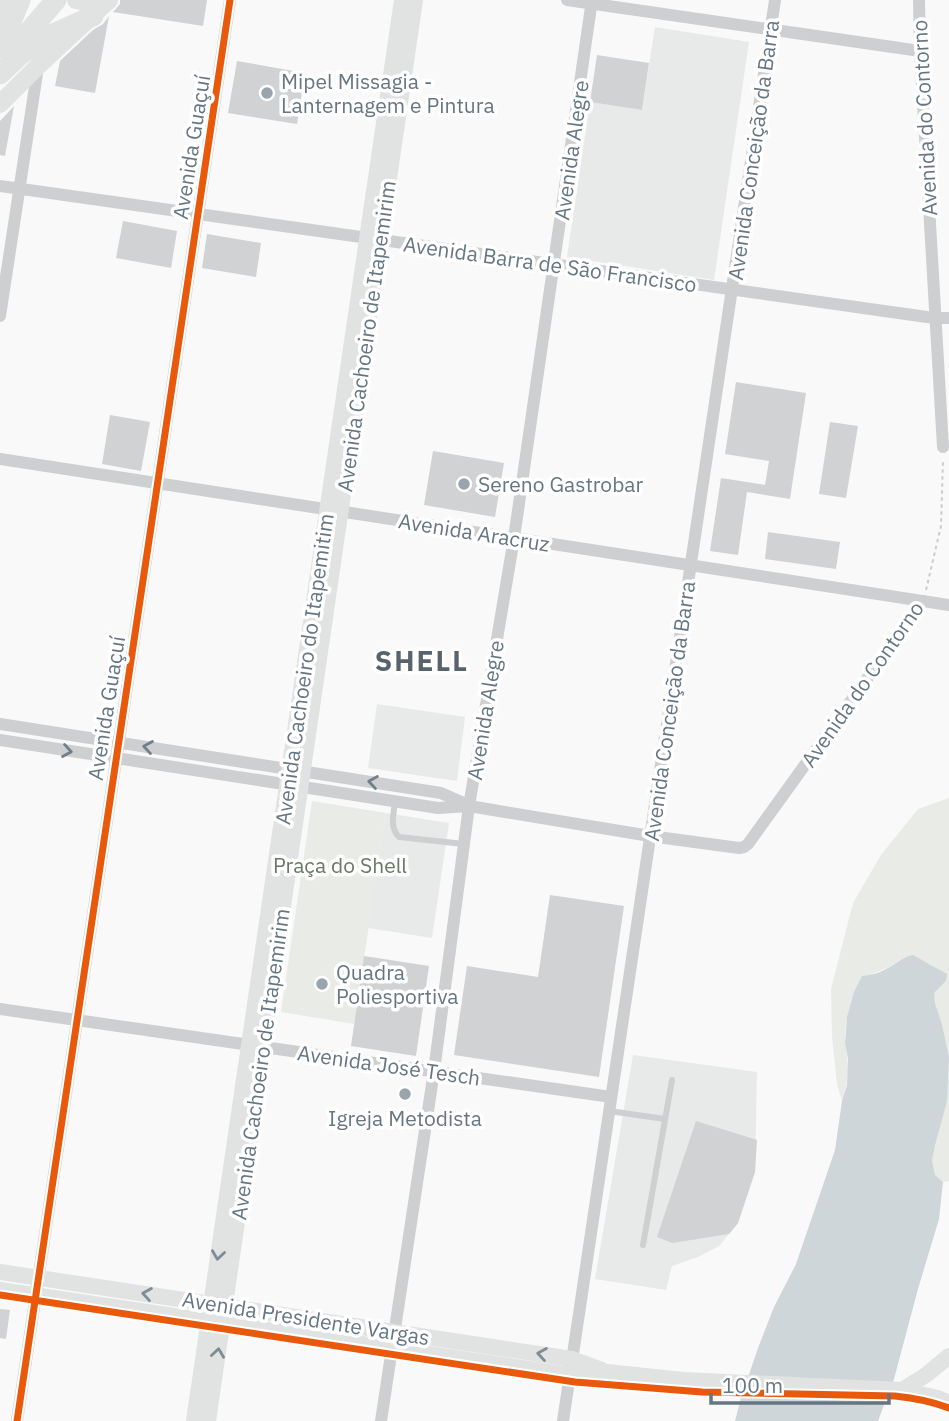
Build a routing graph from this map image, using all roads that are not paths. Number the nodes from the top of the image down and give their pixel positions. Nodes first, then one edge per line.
1 (8, 0) edge
2 (20, 0) edge
3 (56, 0) edge
4 (76, 0) edge
5 (230, 0) edge
6 (402, 0) edge
7 (415, 0) edge
8 (567, 0) edge
9 (775, 0) edge
10 (919, 0) edge
11 (592, 2) edge
12 (103, 6) edge
13 (0, 11) edge
14 (771, 29) junction
15 (0, 48) edge
16 (920, 51) junction
17 (0, 65) edge
18 (38, 66) junction
19 (0, 74) edge
20 (0, 104) edge
21 (0, 186) edge
22 (19, 189) junction
23 (198, 214) junction
24 (373, 239) junction
25 (554, 265) junction
26 (732, 290) junction
27 (0, 316) edge
28 (934, 318) junction
29 (949, 318) edge
30 (943, 447) road end
31 (0, 459) edge
32 (158, 483) junction
33 (334, 510) junction
34 (513, 538) junction
35 (691, 565) junction
36 (923, 601) junction
37 (949, 605) edge
38 (0, 724) edge
39 (0, 740) edge
40 (119, 743) junction
41 (117, 758) junction
42 (295, 778) junction
43 (395, 801) junction
44 (469, 806) junction
45 (650, 836) junction
46 (464, 845) junction
47 (0, 1009) edge
48 (77, 1020) junction
49 (256, 1045) junction
50 (434, 1071) junction
51 (672, 1080) dead end
52 (611, 1097) junction
53 (610, 1111) junction
54 (665, 1119) junction
55 (643, 1245) dead end
56 (0, 1272) edge
57 (38, 1278) junction
58 (0, 1290) edge
59 (36, 1296) junction
60 (218, 1305) junction
61 (215, 1322) junction
62 (394, 1332) junction
63 (392, 1349) junction
64 (949, 1356) edge
65 (572, 1359) junction
66 (607, 1372) junction
67 (570, 1375) junction
68 (898, 1390) junction
69 (949, 1403) edge
70 (17, 1421) edge
71 (194, 1421) edge
72 (208, 1421) edge
73 (381, 1421) edge
74 (563, 1421) edge

1 - 13 main road
2 - 15 highway
3 - 17 highway
4 - 12 main road
5 - 23 street, Avenida Guaçuí
6 - 24 street
7 - 24 street, Avenida Cachoeiro de Itapemirim
8 - 11 street
9 - 14 street, Avenida Conceição da Barra
10 - 16 street, Avenida do Contorno
11 - 14 street
11 - 25 street, Avenida Alegre
12 - 18 main road
12 - 19 highway
14 - 16 street
14 - 26 street, Avenida Conceição da Barra
16 - 28 street, Avenida do Contorno
18 - 20 main road
18 - 22 street
21 - 22 street, Avenida Barra de São Francisco
22 - 23 street, Avenida Barra de São Francisco
22 - 27 street
23 - 24 street, Avenida Barra de São Francisco
23 - 32 street, Avenida Guaçuí
24 - 25 street, Avenida Barra de São Francisco
24 - 33 street, Avenida Cachoeiro de Itapemirim
25 - 26 street, Avenida Barra de São Francisco
25 - 34 street, Avenida Alegre
26 - 28 street, Avenida Barra de São Francisco
26 - 35 street, Avenida Conceição da Barra
28 - 29 street, Avenida Barra de São Francisco
28 - 30 street, Avenida do Contorno
31 - 32 street, Avenida Aracruz
32 - 33 street, Avenida Aracruz
32 - 40 street, Avenida Guaçuí
33 - 34 street, Avenida Aracruz
33 - 42 street, Avenida Cachoeiro de Itapemirim
34 - 35 street, Avenida Aracruz
34 - 44 street, Avenida Alegre
35 - 36 street, Avenida Aracruz
35 - 45 street, Avenida Conceição da Barra
36 - 37 street, Avenida Aracruz
36 - 45 street, Avenida do Contorno
38 - 40 street
39 -> 41 street
40 - 41 street, Avenida Guaçuí
42 -> 40 street
41 - 42 street
41 - 48 street, Avenida Guaçuí
42 - 43 street
44 -> 42 street
42 - 49 street, Avenida Cachoeiro de Itapemirim
43 - 44 street
43 - 46 lane
44 - 45 street
44 - 46 street, Avenida Alegre
45 - 52 street, Avenida Conceição da Barra
46 - 50 street, Avenida Alegre
47 - 48 street, Avenida José Tesch
48 - 49 street, Avenida José Tesch
48 - 57 street, Avenida Guaçuí
49 - 50 street, Avenida José Tesch
49 - 60 street, Avenida Cachoeiro de Itapemirim
50 - 52 street, Avenida José Tesch
50 - 62 street, Avenida Alegre
51 - 54 lane
52 - 53 street, Avenida Conceição da Barra
53 - 54 lane
53 - 65 street, Avenida Conceição da Barra
54 - 55 lane
56 - 57 street, Avenida Presidente Vargas
57 - 59 street, Avenida Guaçuí
60 -> 57 street, Avenida Presidente Vargas
58 - 59 street, Avenida Presidente Vargas
59 - 61 street, Avenida Presidente Vargas
59 - 70 street, Avenida Guaçuí
60 - 61 street, Avenida Cachoeiro de Itapemirim
60 - 62 street, Avenida Presidente Vargas
61 - 63 street, Avenida Presidente Vargas
61 - 71 street
72 -> 61 street, Avenida Cachoeiro de Itapemirim
62 - 63 street, Avenida Alegre
65 -> 62 street, Avenida Presidente Vargas
63 - 67 street, Avenida Presidente Vargas
63 - 73 street, Avenida Alegre
64 - 68 street
65 - 66 street, Avenida Presidente Vargas
65 - 67 street, Avenida Conceição da Barra
66 - 67 street, Avenida Presidente Vargas
66 - 68 street
67 - 74 street, Avenida Conceição da Barra
68 - 69 street

